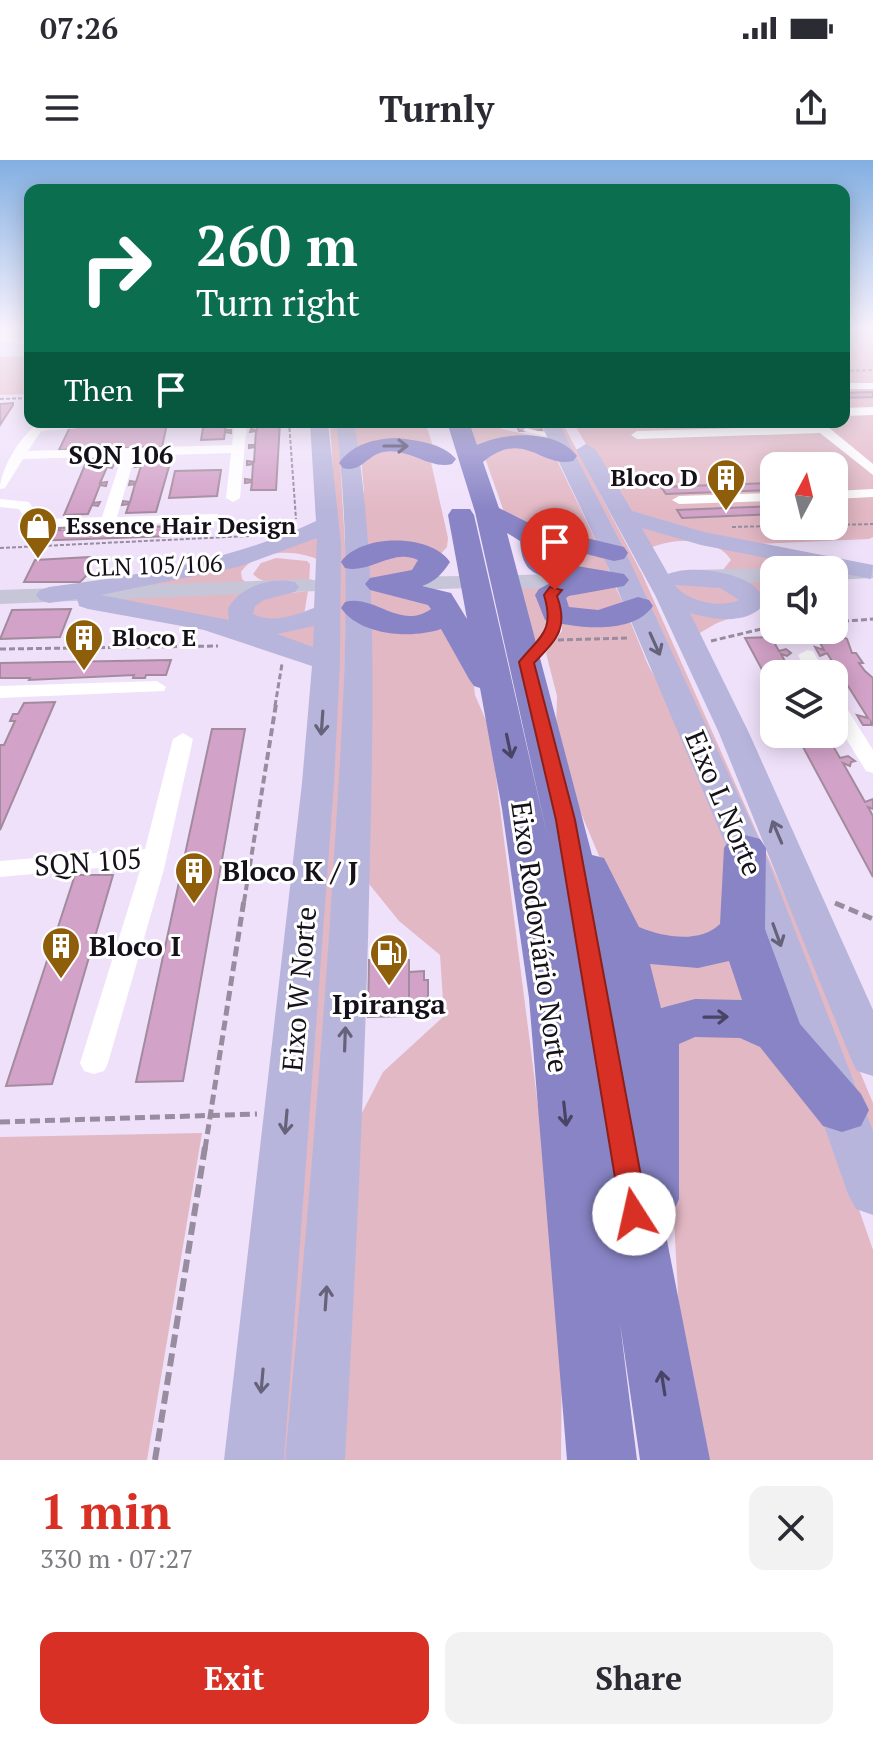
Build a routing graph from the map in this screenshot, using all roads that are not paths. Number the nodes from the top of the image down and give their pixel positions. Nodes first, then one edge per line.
1 (873, 411) edge
2 (850, 412) edge
3 (37, 428) edge
4 (241, 428) edge
5 (319, 428) edge
6 (346, 428) edge
7 (438, 428) edge
8 (460, 428) edge
9 (658, 428) edge
10 (709, 428) edge
11 (823, 428) edge
12 (554, 433) edge
13 (662, 434) junction
14 (637, 435) dead end
15 (239, 449) junction
16 (130, 452) junction
17 (22, 455) junction
18 (444, 459) junction
19 (472, 459) junction
20 (351, 463) junction
21 (873, 471) edge
22 (0, 485) edge
23 (873, 493) edge
24 (848, 494) edge
25 (760, 497) edge
26 (233, 498) dead end
27 (679, 500) dead end
28 (0, 503) edge
29 (624, 516) junction
30 (217, 518) dead end
31 (108, 521) junction
32 (312, 532) junction
33 (463, 535) junction
34 (622, 566) junction
35 (872, 572) edge
36 (848, 573) edge
37 (760, 578) edge
38 (848, 581) edge
39 (518, 582) dead end
40 (462, 583) dead end
41 (338, 587) junction
42 (48, 595) junction
43 (0, 597) edge
44 (658, 599) junction
45 (760, 613) edge
46 (701, 647) junction
47 (535, 654) junction
48 (807, 655) dead end
49 (810, 660) edge
50 (326, 662) junction
51 (157, 687) dead end
52 (0, 692) edge
53 (848, 726) edge
54 (183, 739) dead end
55 (873, 767) edge
56 (565, 820) junction
57 (158, 844) junction
58 (745, 848) junction
59 (0, 869) edge
60 (742, 929) junction
61 (621, 938) junction
62 (778, 1033) junction
63 (654, 1037) junction
64 (873, 1059) edge
65 (94, 1063) dead end
66 (842, 1110) junction
67 (873, 1194) edge
68 (650, 1299) junction
69 (592, 1368) junction
70 (254, 1460) edge
71 (315, 1460) edge
72 (583, 1460) edge
73 (602, 1460) edge
74 (675, 1460) edge

1 - 2 street
3 - 17 street
4 - 15 street
5 - 32 main road, Eixo W Norte
6 - 20 main road, Eixo W Norte
7 - 18 highway, Eixo Rodoviário Norte
8 - 19 highway, Eixo Rodoviário Norte
9 - 13 street
10 - 13 street
11 - 21 street
12 - 19 highway
12 - 29 main road, Eixo L Norte
12 - 34 main road, Eixo L Norte
13 - 14 street
15 - 16 street
15 - 26 street
16 - 17 street
16 - 31 street
17 - 22 street
20 -> 18 highway
18 - 33 highway, Eixo Rodoviário Norte
19 - 33 highway, Eixo Rodoviário Norte
20 - 41 main road, Eixo W Norte
23 - 24 street
25 - 27 street
28 - 31 street
29 - 34 main road, Eixo L Norte
29 - 35 main road
30 - 31 street
32 - 41 main road, Eixo W Norte
32 - 42 main road
33 - 34 highway
33 - 41 highway
33 - 47 highway, Eixo Rodoviário Norte
34 - 39 street
34 - 44 main road, Eixo L Norte
34 - 44 main road
34 - 47 highway
35 - 36 street
35 - 38 main road
37 - 44 street
40 - 41 street, CLN 105/106
41 - 42 street, CLN 105/106
41 - 47 highway
41 - 50 main road, Eixo W Norte
71 -> 41 main road, Eixo W Norte
42 - 43 street, CLN 105/106
42 - 50 main road
44 - 46 main road, Eixo L Norte
44 - 47 highway
44 -> 58 main road, Eixo L Norte
45 - 46 main road
64 -> 46 main road, Eixo L Norte
47 - 56 highway, Eixo Rodoviário Norte
47 -> 69 highway, Eixo Rodoviário Norte
48 - 49 street
50 -> 70 main road, Eixo W Norte
51 - 52 street
53 - 55 street
54 - 57 street, SQN 105
56 - 61 highway
56 - 68 highway, Eixo Rodoviário Norte
57 - 59 street, SQN 105
57 - 65 street, SQN 105
58 - 60 highway
58 -> 66 main road, Eixo L Norte
60 - 61 highway
60 - 62 highway
61 - 63 highway
63 -> 62 highway
62 - 66 highway
63 - 68 highway
66 - 67 main road, Eixo L Norte
74 -> 68 highway, Eixo Rodoviário Norte
69 - 72 highway
69 - 73 highway, Eixo Rodoviário Norte

